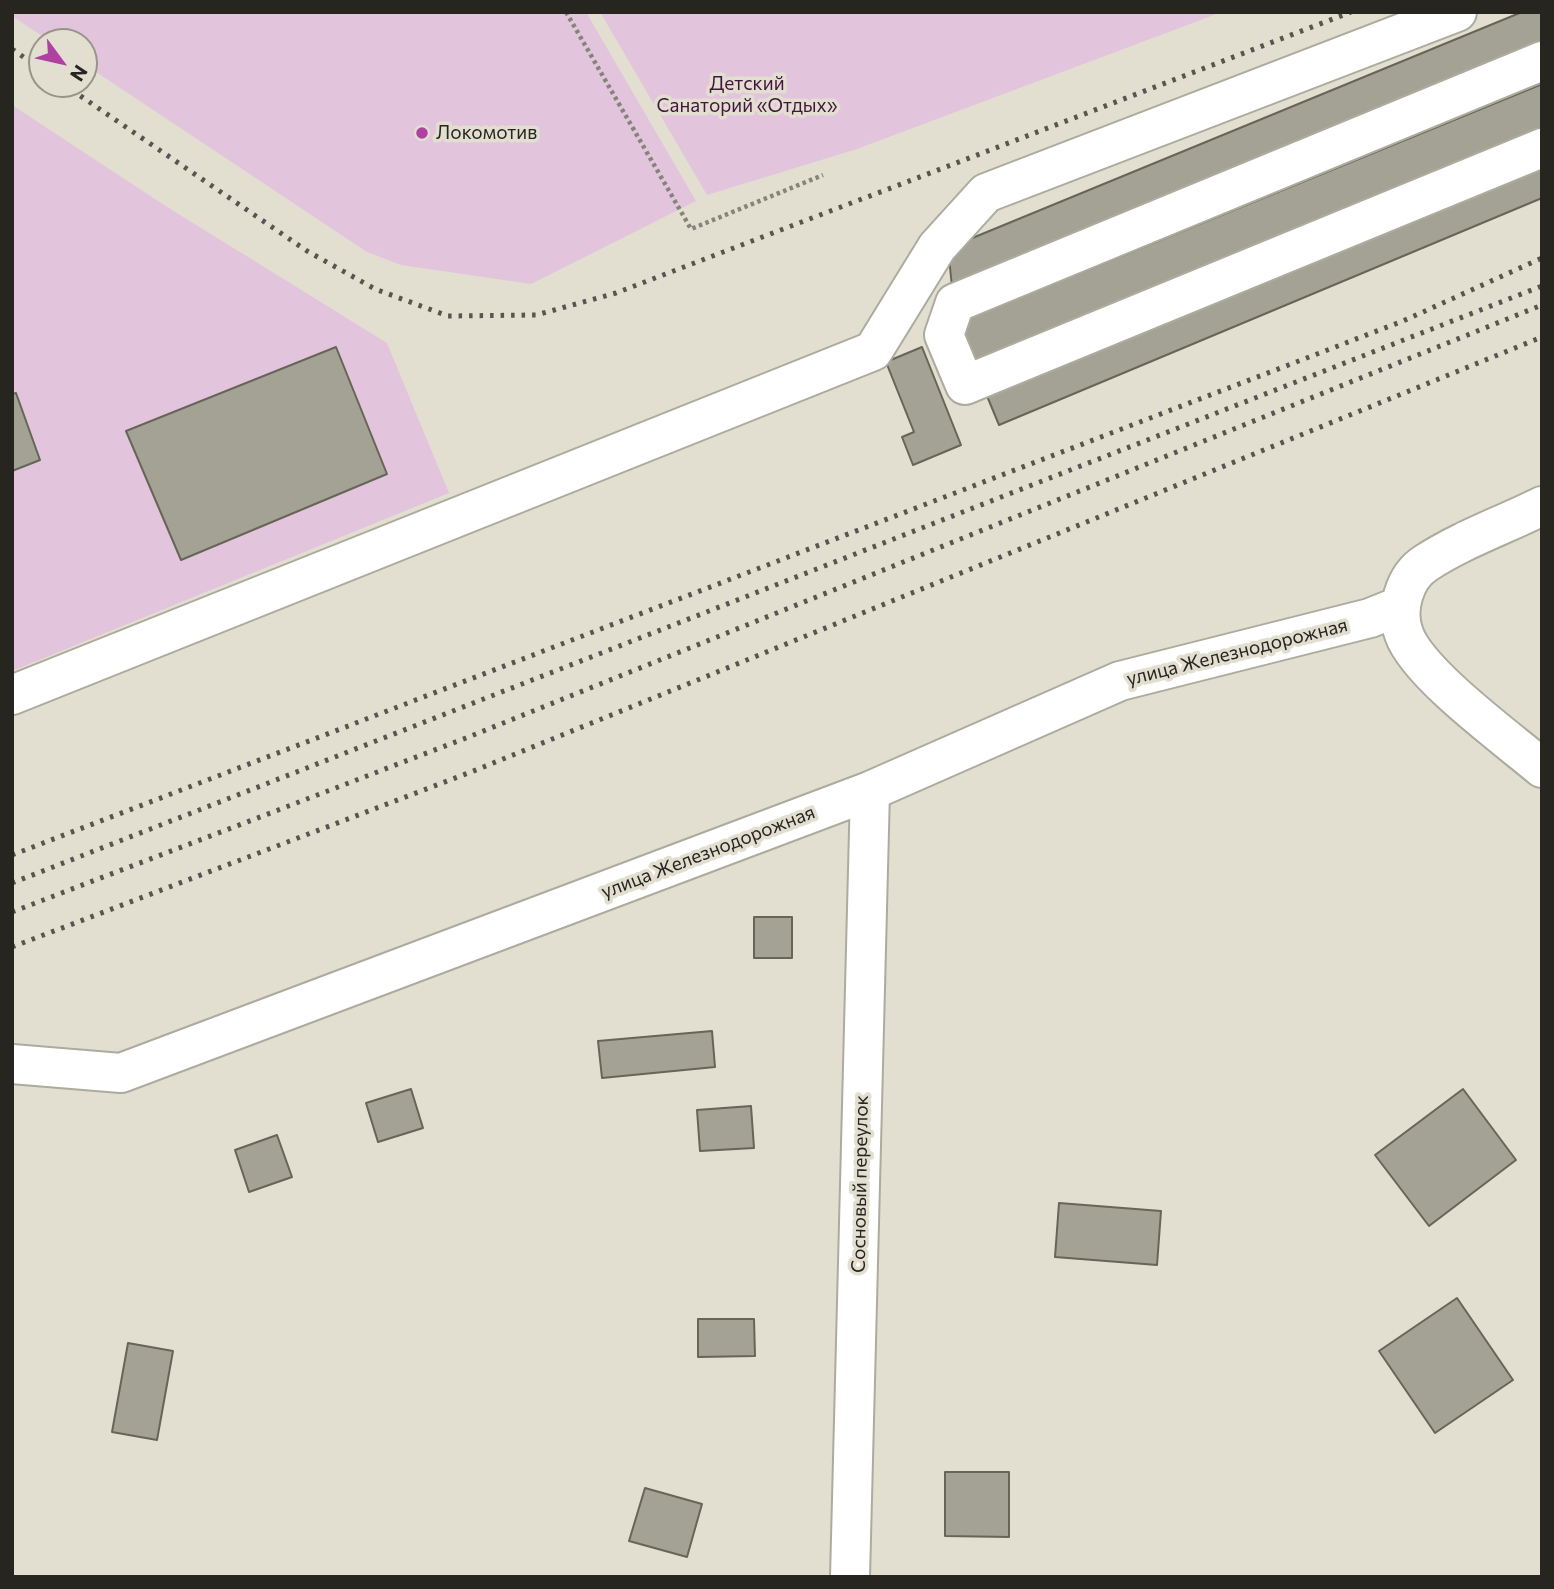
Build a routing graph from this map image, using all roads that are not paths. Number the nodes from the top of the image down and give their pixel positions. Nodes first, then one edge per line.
1 (1457, 12) edge
2 (1542, 61) edge
3 (1542, 148) edge
4 (1542, 506) edge
5 (1400, 606) junction
6 (12, 695) edge
7 (1542, 768) edge
8 (870, 790) junction
9 (12, 1064) edge
10 (850, 1577) edge

1 - 6 street
2 - 3 street
4 - 5 street
5 - 7 street
5 - 8 street, улица Железнодорожная
8 - 9 street, улица Железнодорожная
8 - 10 street, Сосновый переулок

